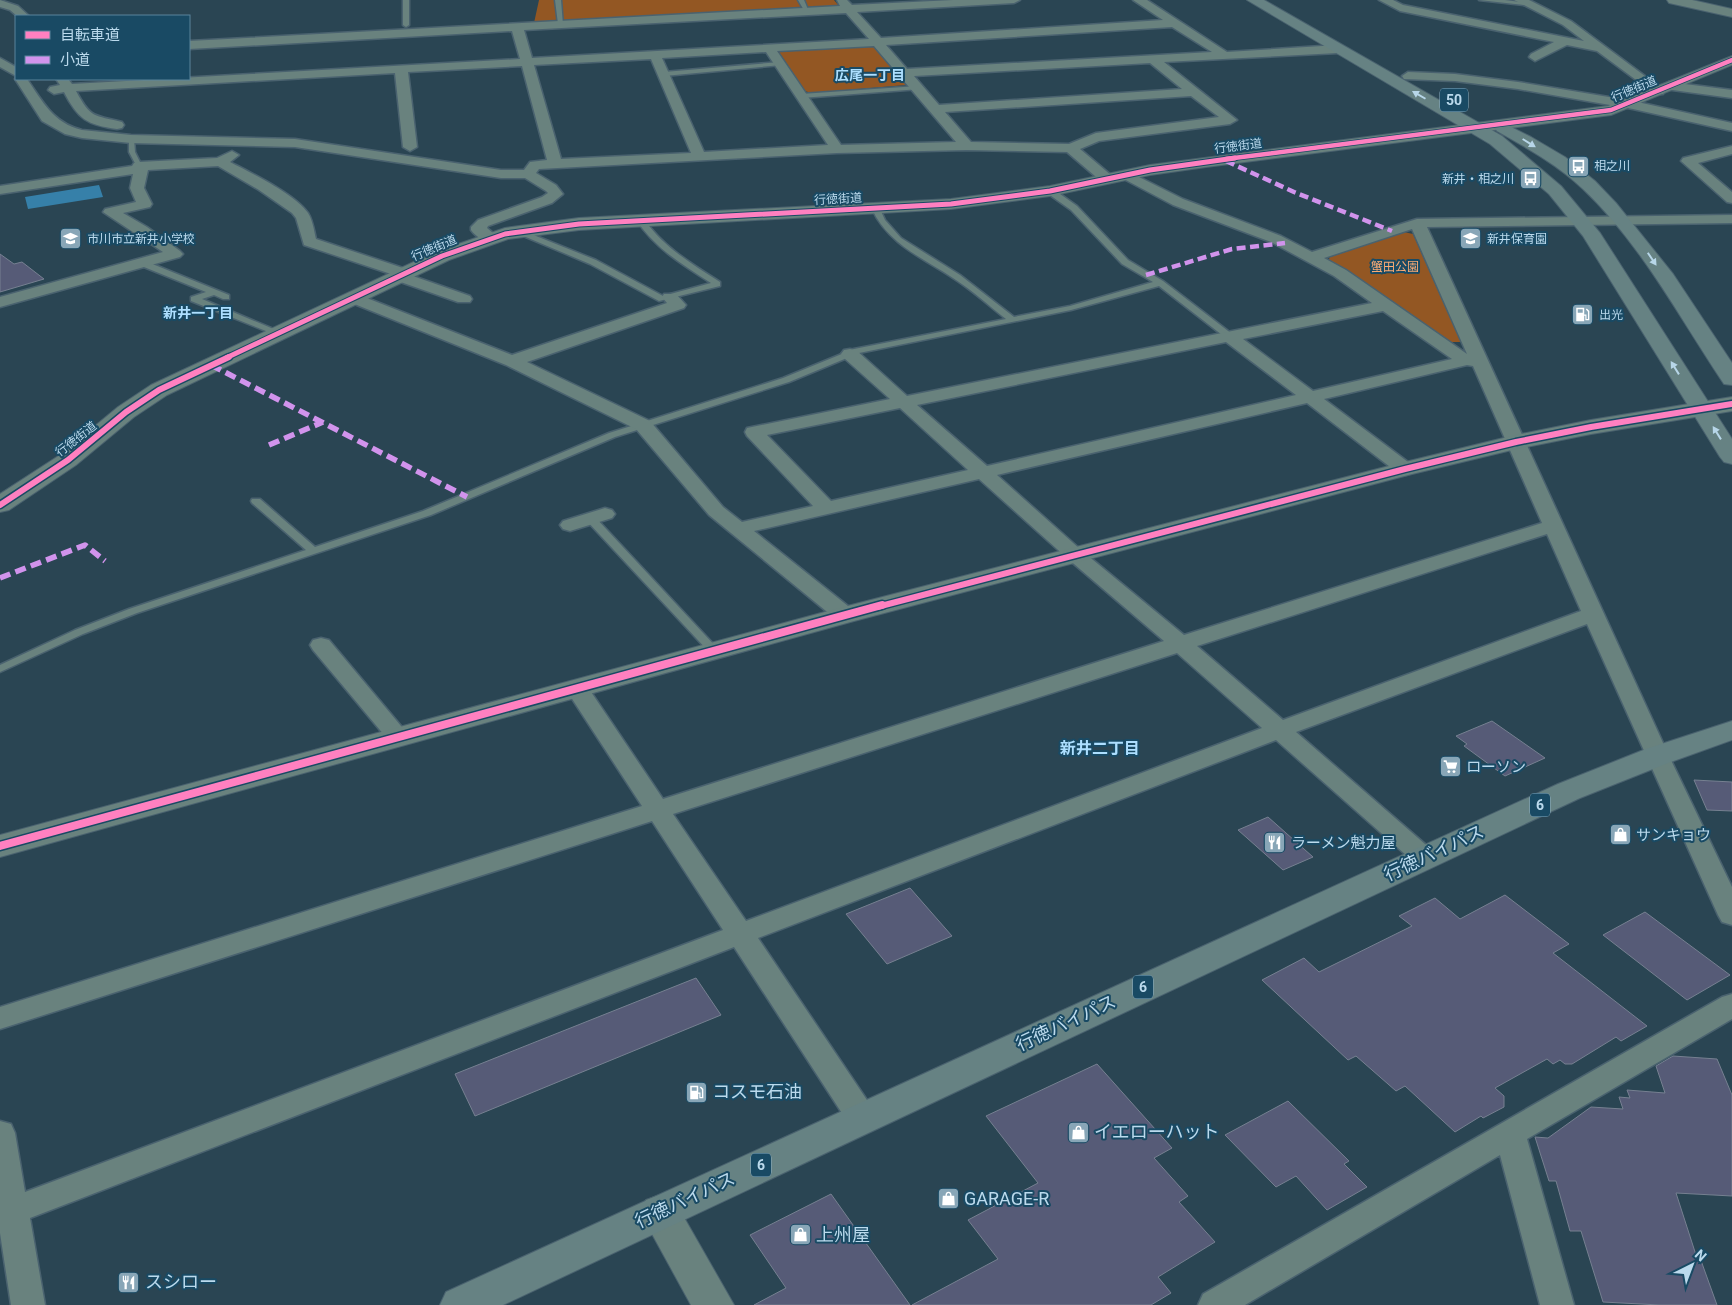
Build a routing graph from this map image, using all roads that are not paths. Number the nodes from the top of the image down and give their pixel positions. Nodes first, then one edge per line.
1 (406, 0) edge
2 (558, 0) edge
3 (801, 0) edge
4 (1014, 0) edge
5 (1139, 0) edge
6 (1254, 0) edge
7 (1272, 0) edge
8 (1385, 0) edge
9 (1482, 0) edge
10 (1674, 0) edge
11 (0, 2) edge
12 (1522, 2) edge
13 (846, 4) edge
14 (807, 11) junction
15 (1732, 13) edge
16 (22, 15) edge
17 (1176, 23) junction
18 (561, 24) junction
19 (406, 25) dead end
20 (517, 27) junction
21 (1566, 41) junction
22 (879, 42) junction
23 (190, 45) edge
24 (769, 48) junction
25 (1600, 48) junction
26 (1338, 49) junction
27 (655, 55) junction
28 (1224, 55) junction
29 (1152, 59) junction
30 (1554, 59) dead end
31 (1732, 60) edge
32 (0, 62) edge
33 (526, 62) junction
34 (780, 64) junction
35 (401, 69) junction
36 (1532, 69) junction
37 (15, 71) edge
38 (905, 73) junction
39 (664, 74) junction
40 (1408, 76) junction
41 (190, 78) edge
42 (22, 80) edge
43 (137, 80) edge
44 (65, 83) edge
45 (918, 88) junction
46 (1664, 89) junction
47 (31, 92) junction
48 (1194, 92) junction
49 (1732, 94) edge
50 (801, 96) junction
51 (1628, 104) junction
52 (936, 109) junction
53 (1499, 125) junction
54 (1732, 127) edge
55 (1476, 128) junction
56 (321, 133) dead end
57 (131, 139) junction
58 (254, 141) junction
59 (392, 144) dead end
60 (967, 146) junction
61 (1071, 148) junction
62 (838, 149) junction
63 (1732, 150) edge
64 (699, 155) junction
65 (506, 161) dead end
66 (220, 162) junction
67 (555, 163) junction
68 (140, 167) junction
69 (532, 170) junction
70 (1127, 175) junction
71 (1107, 179) junction
72 (0, 190) edge
73 (1050, 191) junction
74 (1732, 199) edge
75 (876, 209) junction
76 (1732, 219) edge
77 (1581, 220) junction
78 (1623, 220) junction
79 (641, 221) junction
80 (1418, 223) junction
81 (518, 232) junction
82 (492, 238) junction
83 (1311, 258) junction
84 (142, 263) junction
85 (401, 275) junction
86 (1160, 283) junction
87 (214, 292) junction
88 (226, 297) dead end
89 (670, 297) junction
90 (353, 298) junction
91 (464, 299) dead end
92 (0, 302) edge
93 (1386, 305) junction
94 (1013, 320) junction
95 (279, 333) junction
96 (1229, 336) junction
97 (850, 354) junction
98 (1472, 360) junction
99 (512, 361) junction
100 (1732, 379) edge
101 (1310, 398) junction
102 (902, 401) junction
103 (1732, 404) edge
104 (1701, 409) junction
105 (643, 425) junction
106 (1516, 442) junction
107 (1732, 457) edge
108 (1404, 469) junction
109 (983, 473) junction
110 (256, 501) dead end
111 (0, 505) edge
112 (826, 509) junction
113 (597, 516) joint
114 (570, 525) dead end
115 (1553, 526) junction
116 (737, 529) junction
117 (313, 550) junction
118 (1074, 554) junction
119 (1593, 614) junction
120 (845, 615) junction
121 (1181, 644) junction
122 (320, 645) dead end
123 (714, 651) junction
124 (0, 670) edge
125 (577, 688) junction
126 (1279, 730) junction
127 (1732, 730) edge
128 (398, 737) junction
129 (1657, 756) junction
130 (657, 810) junction
131 (0, 846) edge
132 (1424, 857) junction
133 (1732, 915) edge
134 (740, 935) junction
135 (1732, 1005) edge
136 (0, 1018) edge
137 (862, 1118) junction
138 (0, 1133) edge
139 (1510, 1134) junction
140 (660, 1212) junction
141 (6, 1213) edge
142 (28, 1305) edge
143 (461, 1305) edge
144 (713, 1305) edge
145 (1215, 1305) edge
146 (1557, 1305) edge

1 - 19 lane
2 - 18 lane
3 - 14 lane
4 - 13 street
5 - 17 street
6 - 26 main road, 50
7 - 40 main road, 50
8 - 21 street
9 - 12 lane
10 - 15 street
11 - 16 street
12 - 25 street
13 - 14 street
13 - 22 street
14 - 18 street
17 - 22 street
17 - 28 street
18 - 20 street
20 - 23 street
20 - 33 street
21 - 25 street
21 - 36 street
22 - 24 street
22 - 38 street
24 - 27 street
24 - 34 street
25 - 46 street
26 - 28 street
55 -> 26 main road, 50
27 - 33 street
27 - 39 street
28 - 29 street
29 - 38 street
29 - 48 street
30 - 36 street
31 - 46 street, 行徳街道
32 - 37 street
33 - 35 street
33 - 67 street
34 - 39 lane
34 - 50 street
35 - 41 street
35 - 59 street
36 - 40 street
36 - 51 street
38 - 45 street
39 - 64 street
40 - 53 main road, 50
42 - 47 street
43 - 44 street
44 - 47 street
44 - 56 street
45 - 50 lane
45 - 52 street
46 - 49 street
46 - 51 street, 行徳街道
47 - 57 street
48 - 52 street
48 - 61 street
50 - 62 street
51 - 53 street, 行徳街道
51 - 54 street
52 - 60 street
53 - 55 street, 行徳街道
53 -> 78 main road, 50
55 - 70 street, 行徳街道
55 - 77 main road, 50
57 - 58 street
57 - 68 lane
58 - 66 street
58 - 69 street
60 - 61 street
60 - 62 street
61 - 71 street
62 - 64 street
63 - 74 street
64 - 67 street
65 - 69 street
66 - 68 street
66 - 85 street
67 - 69 street
68 - 72 street
68 - 84 street
69 - 82 street
70 - 71 street, 行徳街道
70 - 83 street
71 - 73 street, 行徳街道
73 - 75 street, 行徳街道
73 - 86 lane
75 - 79 street, 行徳街道
75 - 94 lane
76 - 78 street
77 - 78 street
77 - 80 street
104 -> 77 main road, 50
78 -> 100 main road, 50
79 - 81 street, 行徳街道
79 - 89 lane
80 - 83 street
80 - 98 street
81 - 82 street, 行徳街道
81 - 89 lane
82 - 85 street, 行徳街道
83 - 93 street
84 - 87 lane
84 - 92 street
85 - 90 street, 行徳街道
85 - 91 street
86 - 94 lane
86 - 96 lane
87 - 88 lane
87 - 95 lane
89 - 99 street
90 - 95 street, 行徳街道
90 - 99 street
93 - 96 street
93 - 98 street
94 - 97 lane
95 - 111 street, 行徳街道
96 - 101 street
96 - 102 street
97 - 102 street
97 - 105 lane
98 - 101 street
98 - 106 street
99 - 105 street
101 - 108 street
101 - 109 street
102 - 109 street
102 - 112 street
103 - 104 street
104 - 106 street
107 -> 104 main road, 50
105 - 116 street
105 - 117 lane
106 - 108 street
106 - 115 street
108 - 118 street
109 - 112 street
109 - 118 street
110 - 117 lane
112 - 116 street
113 - 114 street
113 - 123 lane
115 - 119 street
115 - 121 street
116 - 120 street
117 - 124 lane
118 - 120 street
118 - 121 street
119 - 126 street
119 - 129 street
120 - 123 street
121 - 126 street
121 - 130 street
122 - 128 street
123 - 125 street
125 - 128 street
125 - 130 street
126 - 132 street
126 - 134 street
127 - 129 main road, 行徳バイパス / 6
128 - 131 street
129 - 132 main road, 行徳バイパス / 6
129 - 133 street
130 - 134 street
130 - 136 street
132 - 137 main road, 行徳バイパス / 6
134 - 137 street
134 - 141 street
135 - 139 street
137 - 140 main road, 行徳バイパス / 6
138 - 141 street
139 - 145 street
139 - 146 street
140 - 143 main road, 行徳バイパス / 6
140 - 144 street
141 - 142 street

